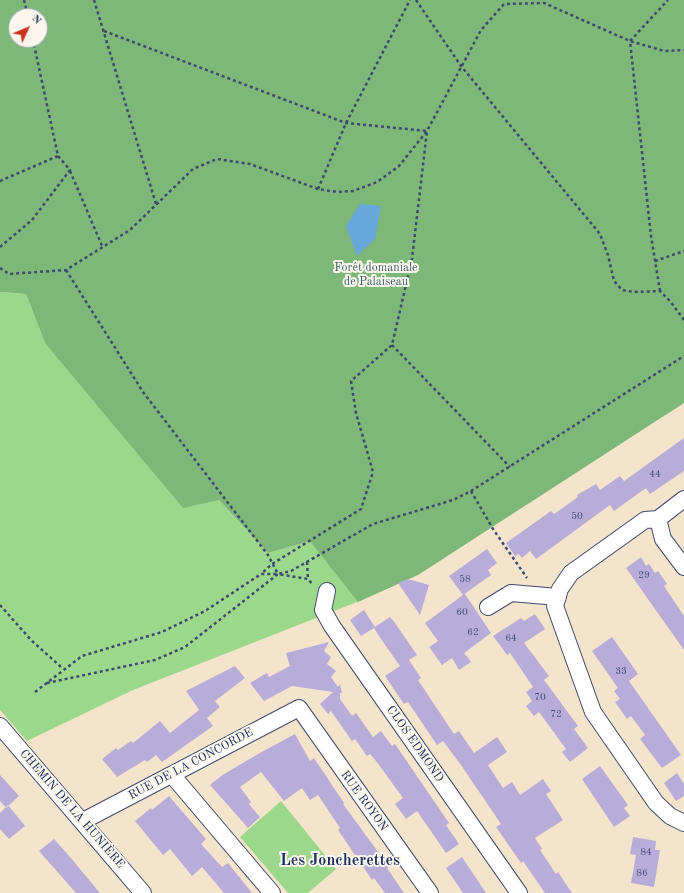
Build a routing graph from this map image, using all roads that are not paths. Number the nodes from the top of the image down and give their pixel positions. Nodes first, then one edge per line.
1 (684, 499) edge
2 (658, 519) junction
3 (684, 567) edge
4 (327, 591) road end
5 (550, 596) junction
6 (488, 607) dead end
7 (299, 708) joint
8 (0, 726) edge
9 (172, 774) junction
10 (83, 821) junction
11 (684, 823) edge
12 (144, 893) edge
13 (272, 893) edge
14 (430, 893) edge
15 (520, 893) edge

1 - 2 street
2 - 3 street
2 - 5 street
4 - 15 street, CLOS EDMOND
5 - 6 street
5 - 11 street
7 - 9 street, RUE DE LA CONCORDE
7 - 14 street, RUE ROYON
8 - 10 street, CHEMIN DE LA HUNIÈRE
9 - 10 street, RUE DE LA CONCORDE
9 - 13 street
10 - 12 street, CHEMIN DE LA HUNIÈRE

